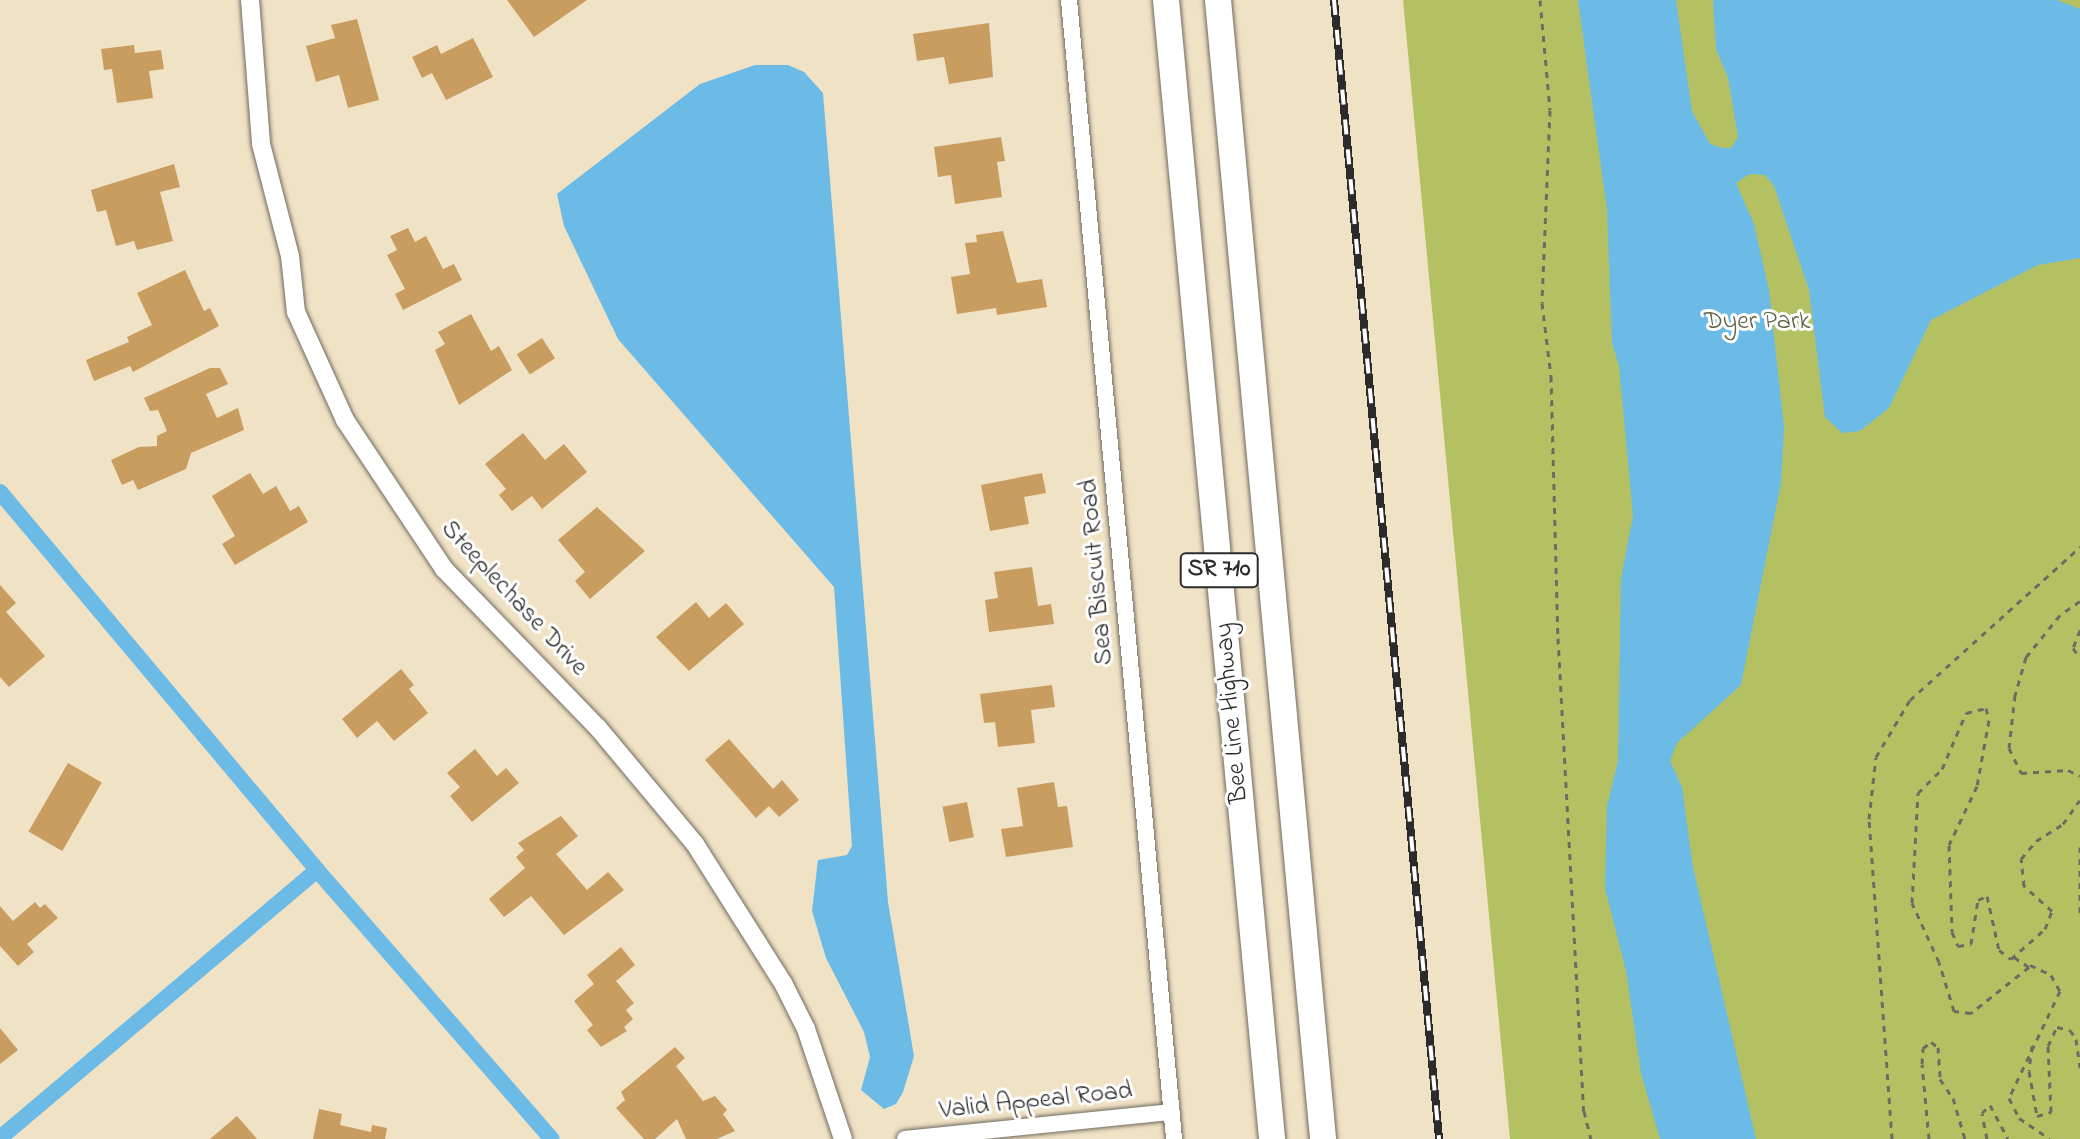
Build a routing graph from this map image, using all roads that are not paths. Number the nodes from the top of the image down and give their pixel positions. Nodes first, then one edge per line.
1 (250, 0) edge
2 (1069, 0) edge
3 (1166, 0) edge
4 (1218, 0) edge
5 (1172, 1112) junction
6 (843, 1139) edge
7 (905, 1139) edge
8 (1174, 1139) edge
9 (1272, 1139) edge
10 (1323, 1139) edge

1 - 6 street, Steeplechase Drive
2 - 5 street, Sea Biscuit Road
3 - 9 highway, Bee Line Highway / SR 710
4 - 10 highway, Bee Line Highway / SR 710
5 - 7 street, Valid Appeal Road
5 - 8 street, Sea Biscuit Road

